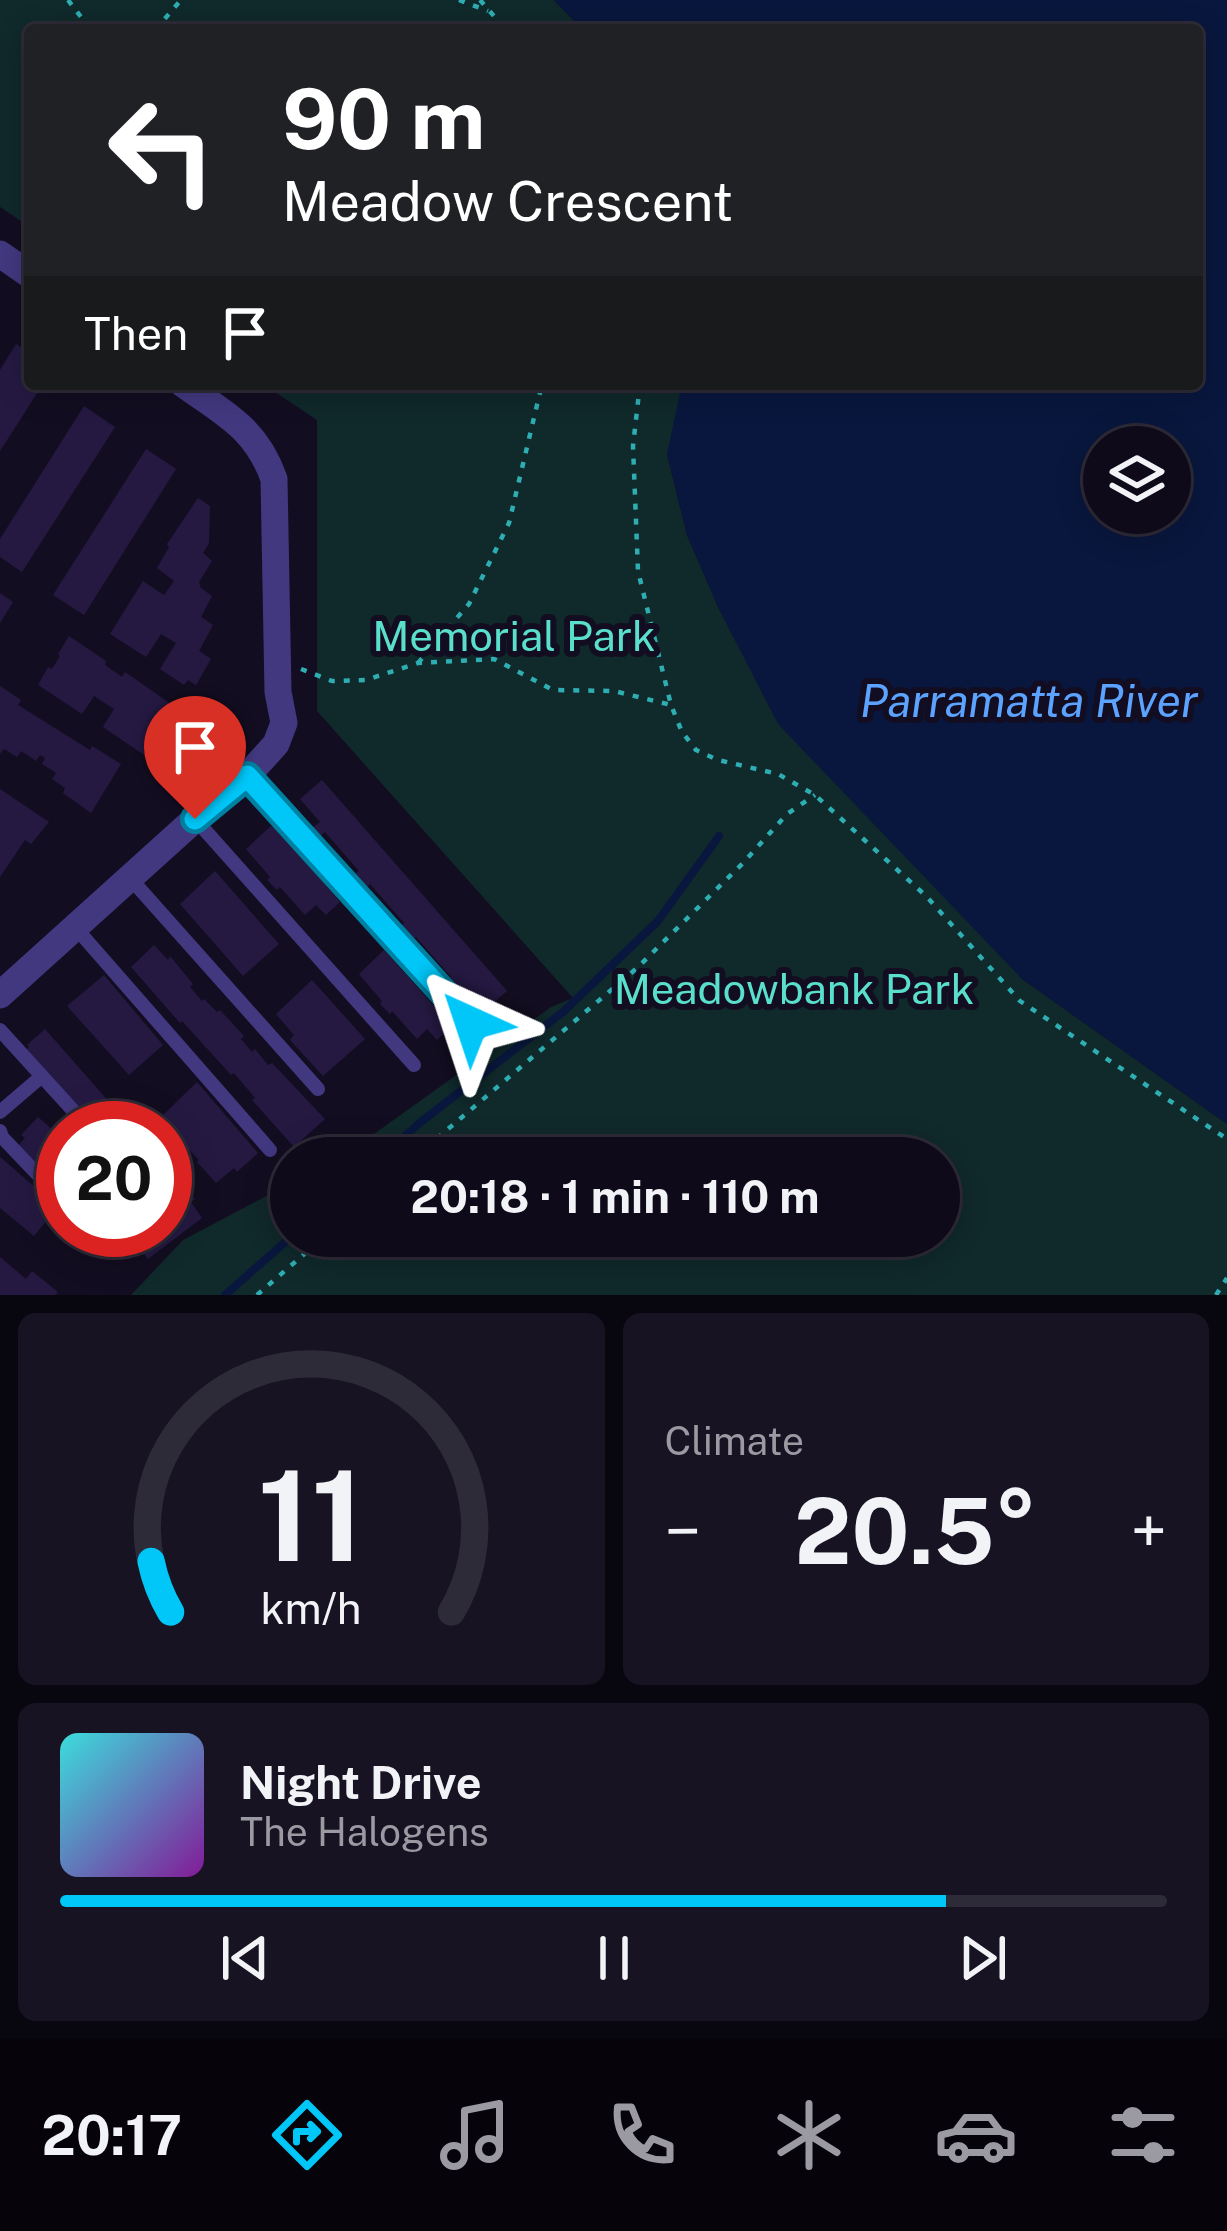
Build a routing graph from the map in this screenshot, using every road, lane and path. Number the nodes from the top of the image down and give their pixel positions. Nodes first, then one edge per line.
1 (68, 0) edge
2 (181, 0) edge
3 (458, 0) edge
4 (480, 0) edge
5 (493, 13) junction
6 (86, 24) edge
7 (160, 24) edge
8 (501, 24) edge
9 (191, 390) edge
10 (541, 390) edge
11 (639, 390) edge
12 (418, 664) junction
13 (308, 670) dead end
14 (278, 692) junction
15 (671, 705) junction
16 (247, 776) junction
17 (815, 795) junction
18 (195, 819) junction
19 (130, 878) junction
20 (75, 927) junction
21 (0, 977) edge
22 (0, 995) edge
23 (471, 1023) dead end
24 (0, 1030) edge
25 (414, 1065) dead end
26 (42, 1076) junction
27 (318, 1089) dead end
28 (65, 1101) edge
29 (0, 1112) edge
30 (0, 1131) edge
31 (439, 1137) edge
32 (1227, 1139) edge
33 (270, 1150) dead end
34 (36, 1173) edge
35 (301, 1257) edge
36 (1227, 1278) edge
37 (257, 1295) edge
38 (1216, 1295) edge

1 - 6 path
2 - 7 path
3 - 5 path
4 - 5 path
5 - 8 path
9 - 14 street
10 - 12 path
11 - 15 path
12 - 13 path
12 - 15 path
14 - 16 street
14 - 21 street
15 - 17 path
16 - 18 street
16 - 23 lane
17 - 31 path
17 - 32 path
18 - 19 street
18 - 25 lane
19 - 20 street
19 - 27 lane
20 - 22 street
20 - 33 lane
24 - 26 lane
26 - 28 lane
26 - 29 lane
30 - 34 lane
35 - 37 path
36 - 38 path

